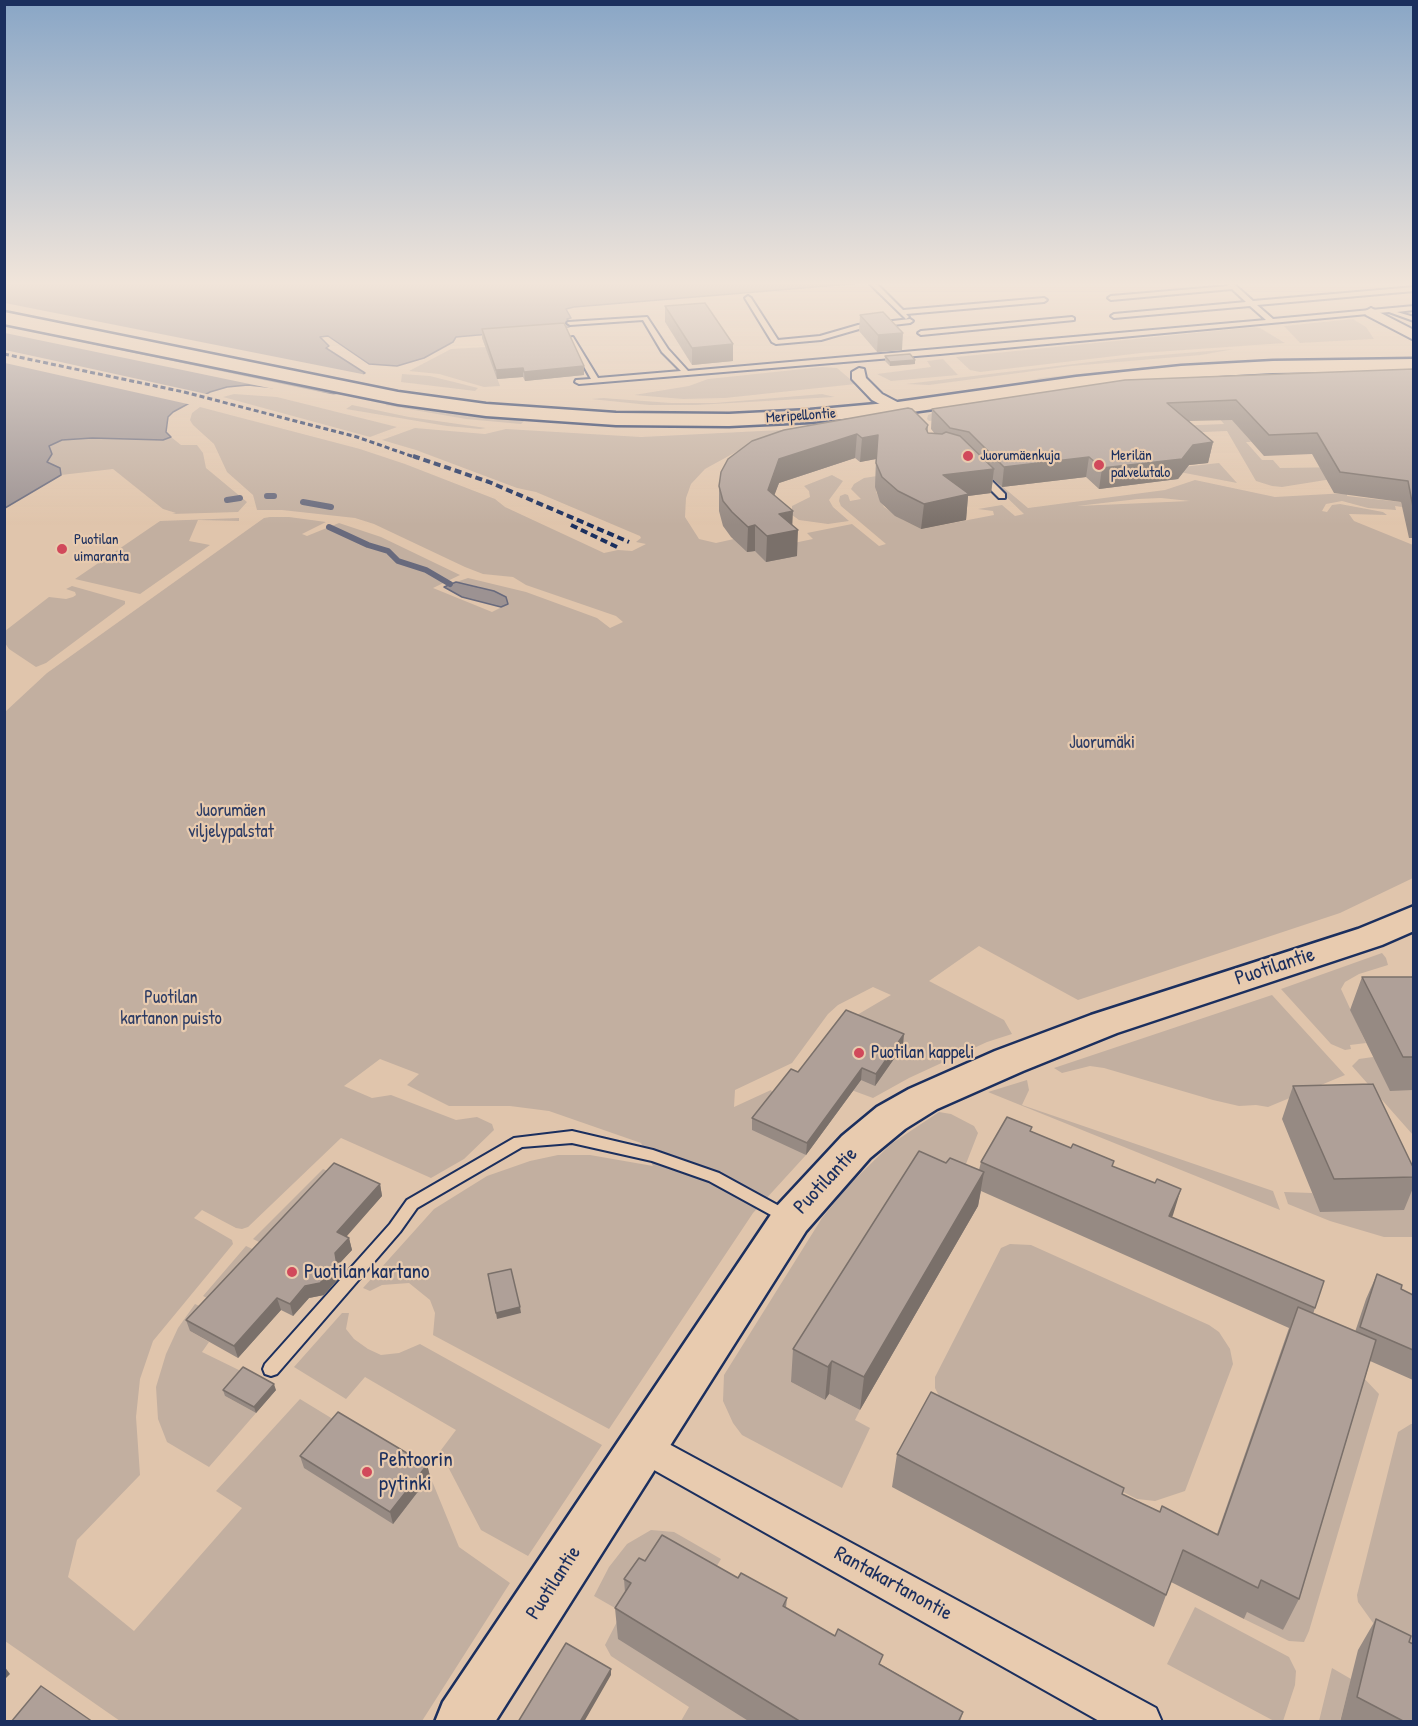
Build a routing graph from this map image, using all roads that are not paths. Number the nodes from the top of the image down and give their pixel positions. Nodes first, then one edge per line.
1 (239, 364) edge
2 (253, 364) edge
3 (586, 364) edge
4 (677, 364) edge
5 (803, 364) edge
6 (851, 364) edge
7 (1146, 364) edge
8 (1413, 365) edge
9 (686, 373) junction
10 (595, 380) junction
11 (579, 381) edge
12 (371, 389) junction
13 (890, 400) junction
14 (923, 433) edge
15 (972, 466) edge
16 (1002, 496) edge
17 (1413, 917) edge
18 (791, 1219) junction
19 (271, 1369) dead end
20 (643, 1446) junction
21 (463, 1722) edge
22 (1142, 1722) edge

1 - 12 main road
2 - 12 main road
3 - 10 lane
4 - 9 lane
5 - 9 lane
6 - 13 street
7 - 13 main road, Meripellontie
8 - 13 main road, Meripellontie
9 - 10 lane
10 - 11 lane
12 - 13 main road, Meripellontie
13 - 14 street
15 - 16 lane
17 - 18 main road, Puotilantie
18 - 19 lane
18 - 20 main road, Puotilantie
20 - 21 main road, Puotilantie
20 - 22 street, Rantakartanontie

